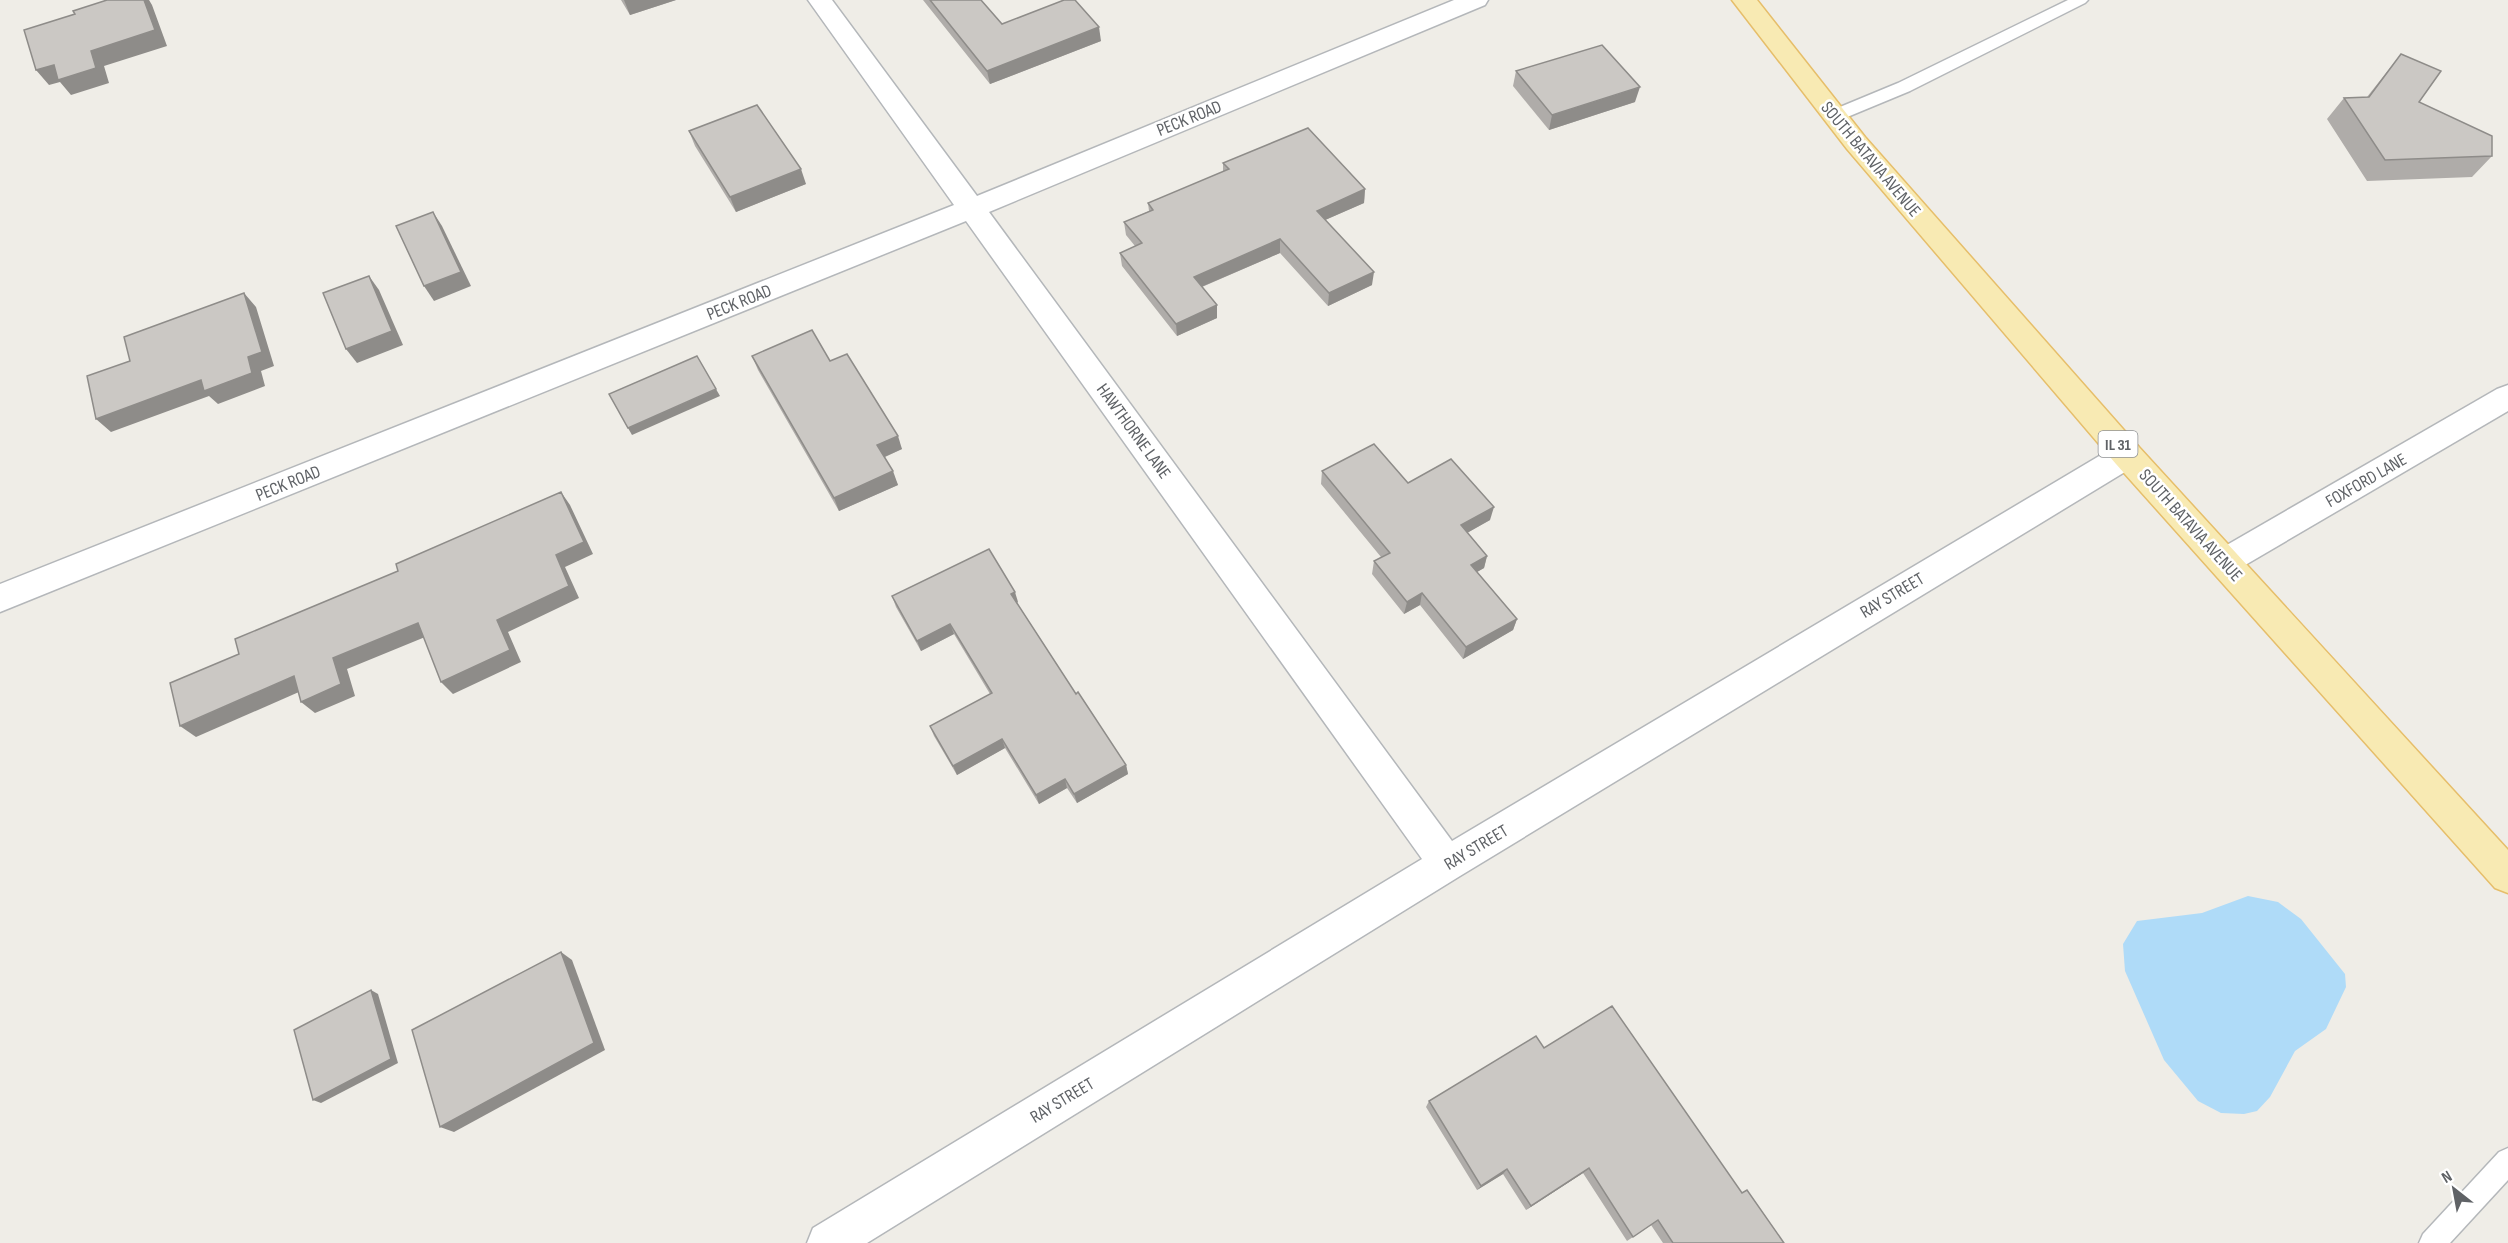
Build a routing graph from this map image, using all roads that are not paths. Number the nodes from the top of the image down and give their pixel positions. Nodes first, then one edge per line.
1 (820, 0) edge
2 (1476, 0) edge
3 (1744, 0) edge
4 (2080, 0) edge
5 (1834, 116) junction
6 (973, 208) junction
7 (2508, 397) edge
8 (2127, 455) junction
9 (2224, 562) junction
10 (0, 598) edge
11 (1447, 864) junction
12 (2508, 876) edge
13 (2508, 1161) edge
14 (828, 1243) edge
15 (2432, 1243) edge

1 - 6 street, HAWTHORNE LANE
2 - 6 street, PECK ROAD
3 - 5 main road, SOUTH BATAVIA AVENUE / IL 31
4 - 5 lane
5 - 8 main road, SOUTH BATAVIA AVENUE / IL 31
6 - 10 street, PECK ROAD
6 - 11 street, HAWTHORNE LANE
7 - 9 street, FOXFORD LANE
8 - 9 main road, SOUTH BATAVIA AVENUE / IL 31
8 - 11 street, RAY STREET
9 - 12 main road, SOUTH BATAVIA AVENUE / IL 31
11 - 14 street, RAY STREET
13 - 15 lane

